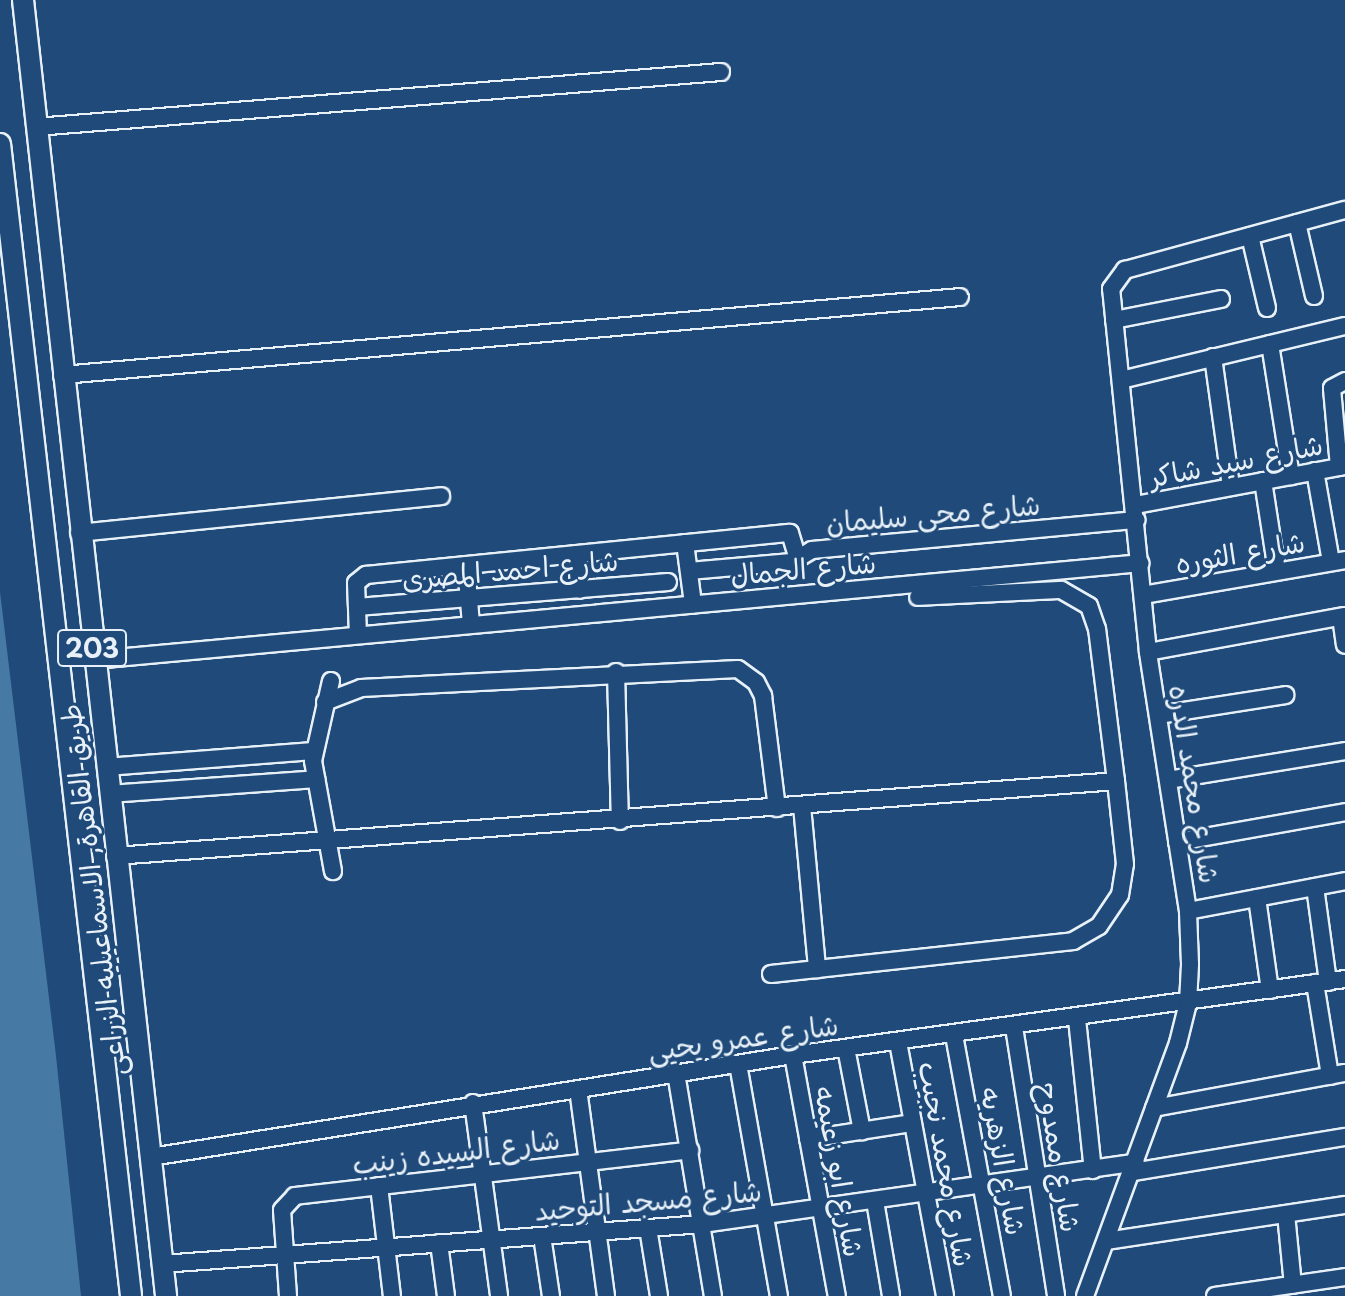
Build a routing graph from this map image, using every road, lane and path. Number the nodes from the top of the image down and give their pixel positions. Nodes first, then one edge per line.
1 (23, 0) edge
2 (721, 72) dead end
3 (36, 127) junction
4 (0, 144) edge
5 (1345, 210) edge
6 (1297, 223) junction
7 (1250, 236) junction
8 (1314, 296) dead end
9 (960, 297) dead end
10 (1221, 299) dead end
11 (1267, 308) dead end
12 (1114, 320) junction
13 (1345, 326) edge
14 (1270, 344) junction
15 (1213, 357) junction
16 (62, 375) junction
17 (1121, 380) junction
18 (1345, 381) edge
19 (1342, 466) edge
20 (1315, 471) junction
21 (1291, 476) junction
22 (1263, 481) junction
23 (1231, 487) junction
24 (441, 496) dead end
25 (1136, 512) junction
26 (79, 533) junction
27 (685, 543) junction
28 (576, 554) junction
29 (798, 559) junction
30 (1338, 561) edge
31 (1141, 563) junction
32 (466, 565) junction
33 (689, 571) junction
34 (1277, 571) junction
35 (668, 582) dead end
36 (580, 590) junction
37 (524, 594) junction
38 (1143, 595) junction
39 (918, 597) dead end
40 (468, 599) junction
41 (693, 604) junction
42 (357, 607) junction
43 (1343, 617) edge
44 (525, 620) junction
45 (471, 625) junction
46 (358, 635) junction
47 (1345, 645) edge
48 (1148, 652) junction
49 (94, 660) junction
50 (616, 672) junction
51 (331, 681) dead end
52 (1285, 695) dead end
53 (325, 702) junction
54 (1158, 715) junction
55 (313, 751) junction
56 (1345, 751) edge
57 (106, 767) junction
58 (316, 779) junction
59 (1168, 780) junction
60 (1116, 781) junction
61 (109, 794) junction
62 (802, 806) junction
63 (777, 808) junction
64 (1345, 812) edge
65 (620, 821) junction
66 (328, 842) junction
67 (1177, 842) junction
68 (115, 856) junction
69 (333, 871) dead end
70 (1345, 881) edge
71 (1315, 887) junction
72 (1257, 898) junction
73 (1188, 911) junction
74 (817, 969) junction
75 (771, 974) dead end
76 (1329, 981) edge
77 (1270, 990) junction
78 (1188, 1003) junction
79 (1077, 1019) junction
80 (1014, 1027) junction
81 (954, 1035) junction
82 (898, 1042) junction
83 (846, 1048) junction
84 (793, 1055) junction
85 (738, 1064) junction
86 (676, 1073) junction
87 (1338, 1074) edge
88 (578, 1089) junction
89 (473, 1103) junction
90 (1154, 1108) junction
91 (913, 1123) junction
92 (862, 1131) junction
93 (1345, 1137) edge
94 (808, 1139) junction
95 (690, 1150) junction
96 (151, 1157) junction
97 (590, 1161) junction
98 (1135, 1167) junction
99 (1093, 1170) junction
100 (482, 1174) junction
101 (1036, 1178) junction
102 (982, 1185) junction
103 (379, 1186) junction
104 (926, 1193) junction
105 (875, 1201) junction
106 (1345, 1205) edge
107 (822, 1208) junction
108 (1286, 1214) junction
109 (766, 1216) junction
110 (703, 1224) junction
111 (648, 1228) junction
112 (597, 1233) junction
113 (542, 1236) junction
114 (491, 1239) junction
115 (1106, 1241) junction
116 (439, 1243) junction
117 (386, 1248) junction
118 (283, 1255) junction
119 (162, 1264) junction
120 (1345, 1277) edge
121 (1293, 1285) junction
122 (1249, 1294) edge
123 (131, 1296) edge
124 (166, 1296) edge
125 (288, 1296) edge
126 (392, 1296) edge
127 (446, 1296) edge
128 (499, 1296) edge
129 (551, 1296) edge
130 (606, 1296) edge
131 (659, 1296) edge
132 (713, 1296) edge
133 (779, 1296) edge
134 (837, 1296) edge
135 (891, 1296) edge
136 (945, 1296) edge
137 (1002, 1296) edge
138 (1056, 1296) edge
139 (1085, 1296) edge
140 (1215, 1296) edge

1 - 3 main road, طريق القاهرة, الاسماعيليه الزراعى / 203
2 - 3 street
3 - 16 main road, طريق القاهرة, الاسماعيليه الزراعى / 203
4 - 123 main road, طريق القاهرة, الاسماعيليه الزراعى / 203
5 - 6 street
6 - 7 street
6 - 8 street
7 - 11 street
7 - 12 street, شارع محمد الدره
9 - 16 street
10 - 12 street
12 - 17 street, شارع محمد الدره
13 - 14 street
14 - 15 street
14 - 21 street
15 - 17 street
15 - 23 street
16 - 26 main road, طريق القاهرة, الاسماعيليه الزراعى / 203
17 - 25 street, شارع محمد الدره
18 - 19 street
19 - 20 street, شارع سيد شاكر
20 - 21 street, شارع سيد شاكر
20 - 30 street
21 - 22 street, شارع سيد شاكر
22 - 23 street, شارع سيد شاكر
22 - 34 street
23 - 25 street, شارع سيد شاكر
24 - 26 street
25 - 29 street, شارع محى سليمان
25 - 31 street, شارع محمد الدره
26 - 49 main road, طريق القاهرة, الاسماعيليه الزراعى / 203
27 - 28 street
27 - 29 street
27 - 33 street
28 - 32 street
28 - 36 street
29 - 33 street, شارع محى سليمان
30 - 34 street, شارع الثوره
31 - 38 street, شارع محمد الدره
31 - 41 street, شارع الجمال
32 - 40 street
32 - 42 street
33 - 41 street
34 - 38 street, شارع الثوره
35 - 36 street, شارع احمد المصرى
36 - 37 street, شارع احمد المصرى
37 - 40 street, شارع احمد المصرى
37 - 44 street
38 - 48 street, شارع محمد الدره
39 - 60 street
40 - 42 street, شارع احمد المصرى
40 - 45 street
41 - 44 street, شارع الجمال
42 - 46 street
43 - 47 street
43 - 48 street
44 - 45 street, شارع الجمال
45 - 46 street, شارع الجمال
46 - 49 street, شارع الجمال
48 - 54 street, شارع محمد الدره
49 - 57 main road, طريق القاهرة, الاسماعيليه الزراعى / 203
50 - 53 street
50 - 63 street
50 - 65 street
51 - 53 street
52 - 54 street
53 - 55 street
54 - 59 street, شارع محمد الدره
55 - 57 street
55 - 58 street
56 - 59 street
57 - 61 main road, طريق القاهرة, الاسماعيليه الزراعى / 203
58 - 61 street
58 - 66 street
59 - 67 street, شارع محمد الدره
60 - 62 street
60 - 74 street
61 - 68 main road, طريق القاهرة, الاسماعيليه الزراعى / 203
62 - 63 street
62 - 74 street
63 - 65 street
64 - 67 street
65 - 66 street
66 - 68 street
66 - 69 street
67 - 73 street, شارع محمد الدره
68 - 96 main road, طريق القاهرة, الاسماعيليه الزراعى / 203
70 - 71 street
71 - 72 street
71 - 76 street
72 - 73 street
72 - 77 street
73 - 78 street, شارع محمد الدره
74 - 75 street
76 - 77 street, شارع عمرو يحيى
76 - 87 street
77 - 78 street, شارع عمرو يحيى
78 - 79 street, شارع عمرو يحيى
78 - 90 street, شارع محمد الدره
79 - 80 street, شارع عمرو يحيى
79 - 99 street
80 - 81 street, شارع عمرو يحيى
80 - 101 street, شارع ممدوح
81 - 82 street, شارع عمرو يحيى
81 - 102 street, شارع الزهريه
82 - 83 street, شارع عمرو يحيى
82 - 91 street, شارع محمد نجيب
83 - 84 street, شارع عمرو يحيى
83 - 92 street
84 - 85 street, شارع عمرو يحيى
84 - 94 street, شارع ابو زعيمه
85 - 86 street, شارع عمرو يحيى
85 - 109 street
86 - 88 street, شارع عمرو يحيى
86 - 95 street
87 - 90 street
88 - 89 street, شارع عمرو يحيى
88 - 97 street
89 - 96 street, شارع عمرو يحيى
89 - 100 street
90 - 98 street, شارع محمد الدره
91 - 92 street
91 - 104 street, شارع محمد نجيب
92 - 94 street
93 - 98 street, شارع مسجد التوحيد
94 - 107 street, شارع ابو زعيمه
95 - 97 street, شارع السيده زينب
95 - 110 street
96 - 119 main road, طريق القاهرة, الاسماعيليه الزراعى / 203
97 - 100 street, شارع السيده زينب
97 - 112 street
98 - 99 street, شارع مسجد التوحيد
98 - 115 street, شارع محمد الدره
99 - 101 street, شارع مسجد التوحيد
100 - 103 street, شارع السيده زينب
100 - 114 street
101 - 102 street, شارع مسجد التوحيد
101 - 138 street, شارع ممدوح
102 - 104 street, شارع مسجد التوحيد
102 - 137 street, شارع الزهريه
103 - 117 street
103 - 118 street, شارع السيده زينب
104 - 105 street, شارع مسجد التوحيد
104 - 136 street, شارع محمد نجيب
105 - 107 street, شارع مسجد التوحيد
105 - 135 street
106 - 108 street
107 - 109 street, شارع مسجد التوحيد
107 - 134 street, شارع ابو زعيمه
108 - 115 street
108 - 121 street
109 - 110 street, شارع مسجد التوحيد
109 - 133 street
110 - 111 street, شارع مسجد التوحيد
110 - 132 street
111 - 112 street, شارع مسجد التوحيد
111 - 131 street
112 - 113 street, شارع مسجد التوحيد
112 - 130 street
113 - 114 street, شارع مسجد التوحيد
113 - 129 street
114 - 116 street, شارع مسجد التوحيد
114 - 128 street
115 - 139 street, شارع محمد الدره
116 - 117 street, شارع مسجد التوحيد
116 - 127 street
117 - 118 street, شارع مسجد التوحيد
117 - 126 street
118 - 119 street, شارع مسجد التوحيد
118 - 125 street
119 - 124 main road, طريق القاهرة, الاسماعيليه الزراعى / 203
120 - 121 street
121 - 122 street
122 - 140 street

